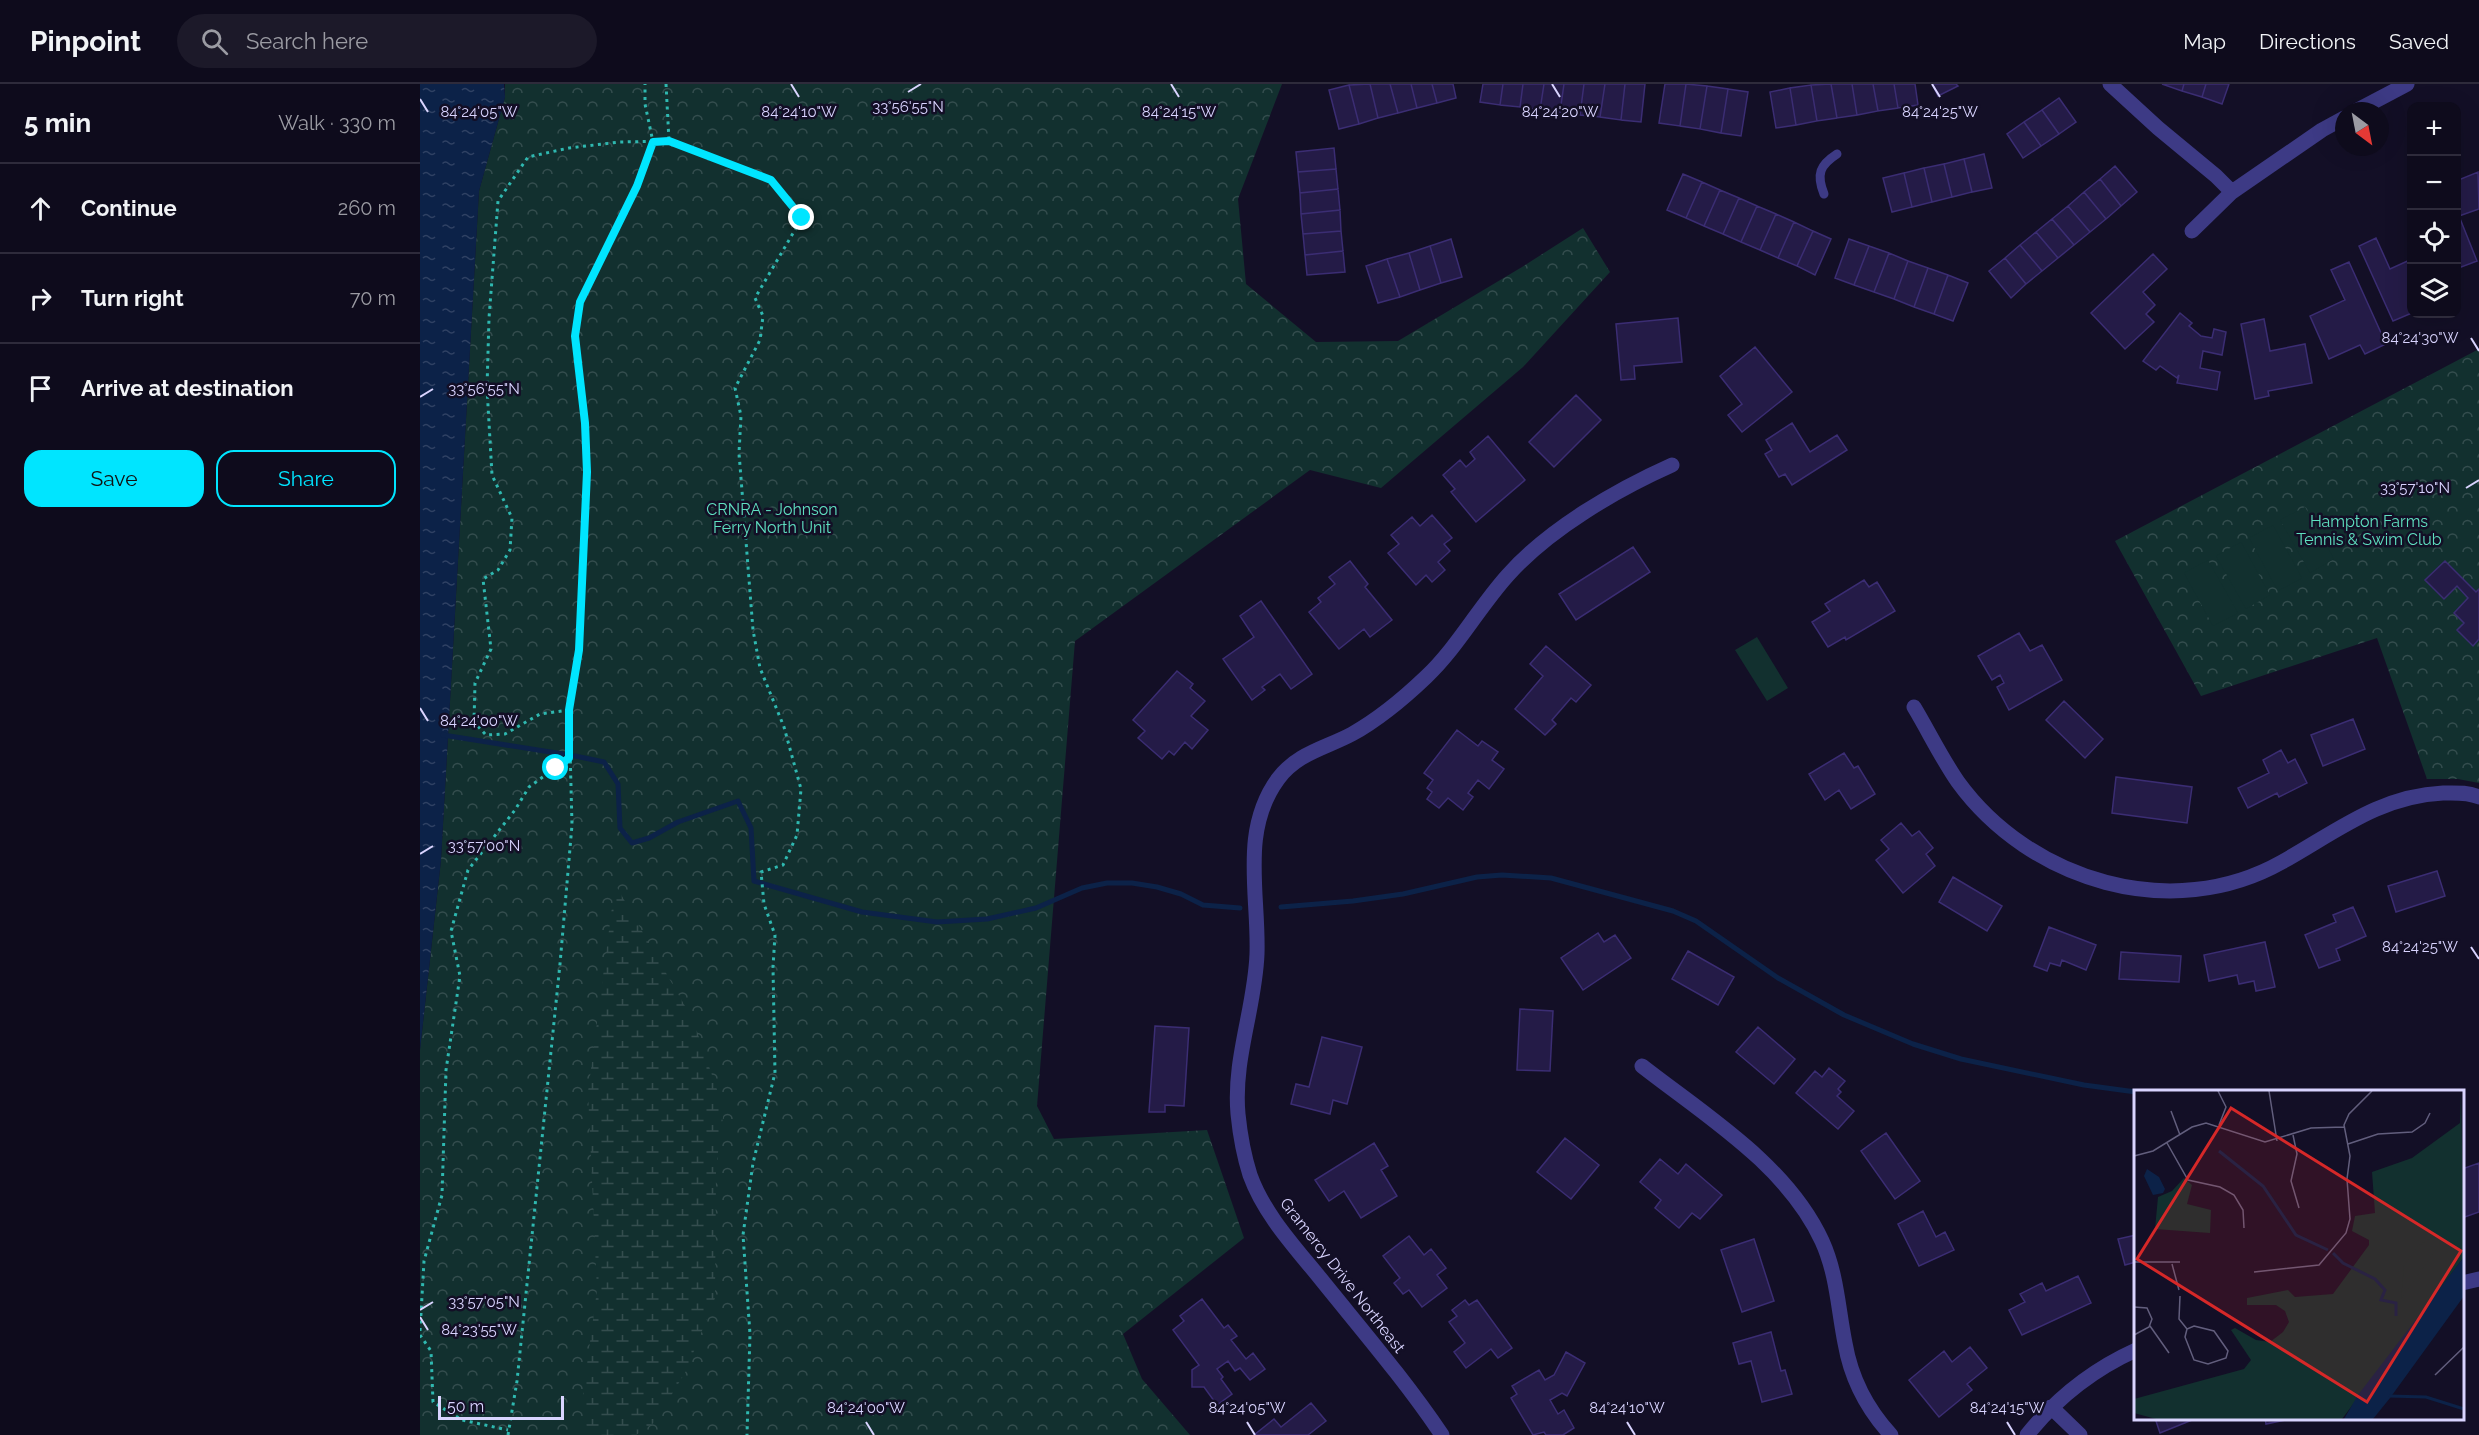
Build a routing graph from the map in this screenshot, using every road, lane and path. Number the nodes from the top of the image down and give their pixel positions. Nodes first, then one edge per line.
1 (645, 84) edge
2 (666, 84) edge
3 (2110, 84) edge
4 (2407, 84) edge
5 (2373, 102) edge
6 (2335, 124) edge
7 (669, 141) junction
8 (653, 142) junction
9 (1837, 154) dead end
10 (2232, 192) junction
11 (1824, 194) dead end
12 (2192, 231) dead end
13 (1672, 465) dead end
14 (1914, 707) dead end
15 (569, 710) junction
16 (569, 758) junction
17 (2479, 797) edge
18 (1642, 1066) dead end
19 (2479, 1279) edge
20 (2464, 1283) edge
21 (420, 1333) edge
22 (2134, 1351) edge
23 (2051, 1407) junction
24 (508, 1430) junction
25 (508, 1435) edge
26 (747, 1435) edge
27 (1442, 1435) edge
28 (1891, 1435) edge
29 (2027, 1435) edge
30 (2080, 1435) edge

1 - 8 path
2 - 7 path
3 - 10 street
4 - 5 street
6 - 10 street
7 - 8 path
7 - 26 path
8 - 15 path
8 - 15 path
9 - 11 lane
10 - 12 street
13 - 27 street, Gramercy Drive Northeast
14 - 17 street
15 - 16 path
16 - 21 path
16 - 24 path
18 - 28 street
19 - 20 street
21 - 24 path
22 - 23 street
23 - 29 street
23 - 30 street
24 - 25 path

